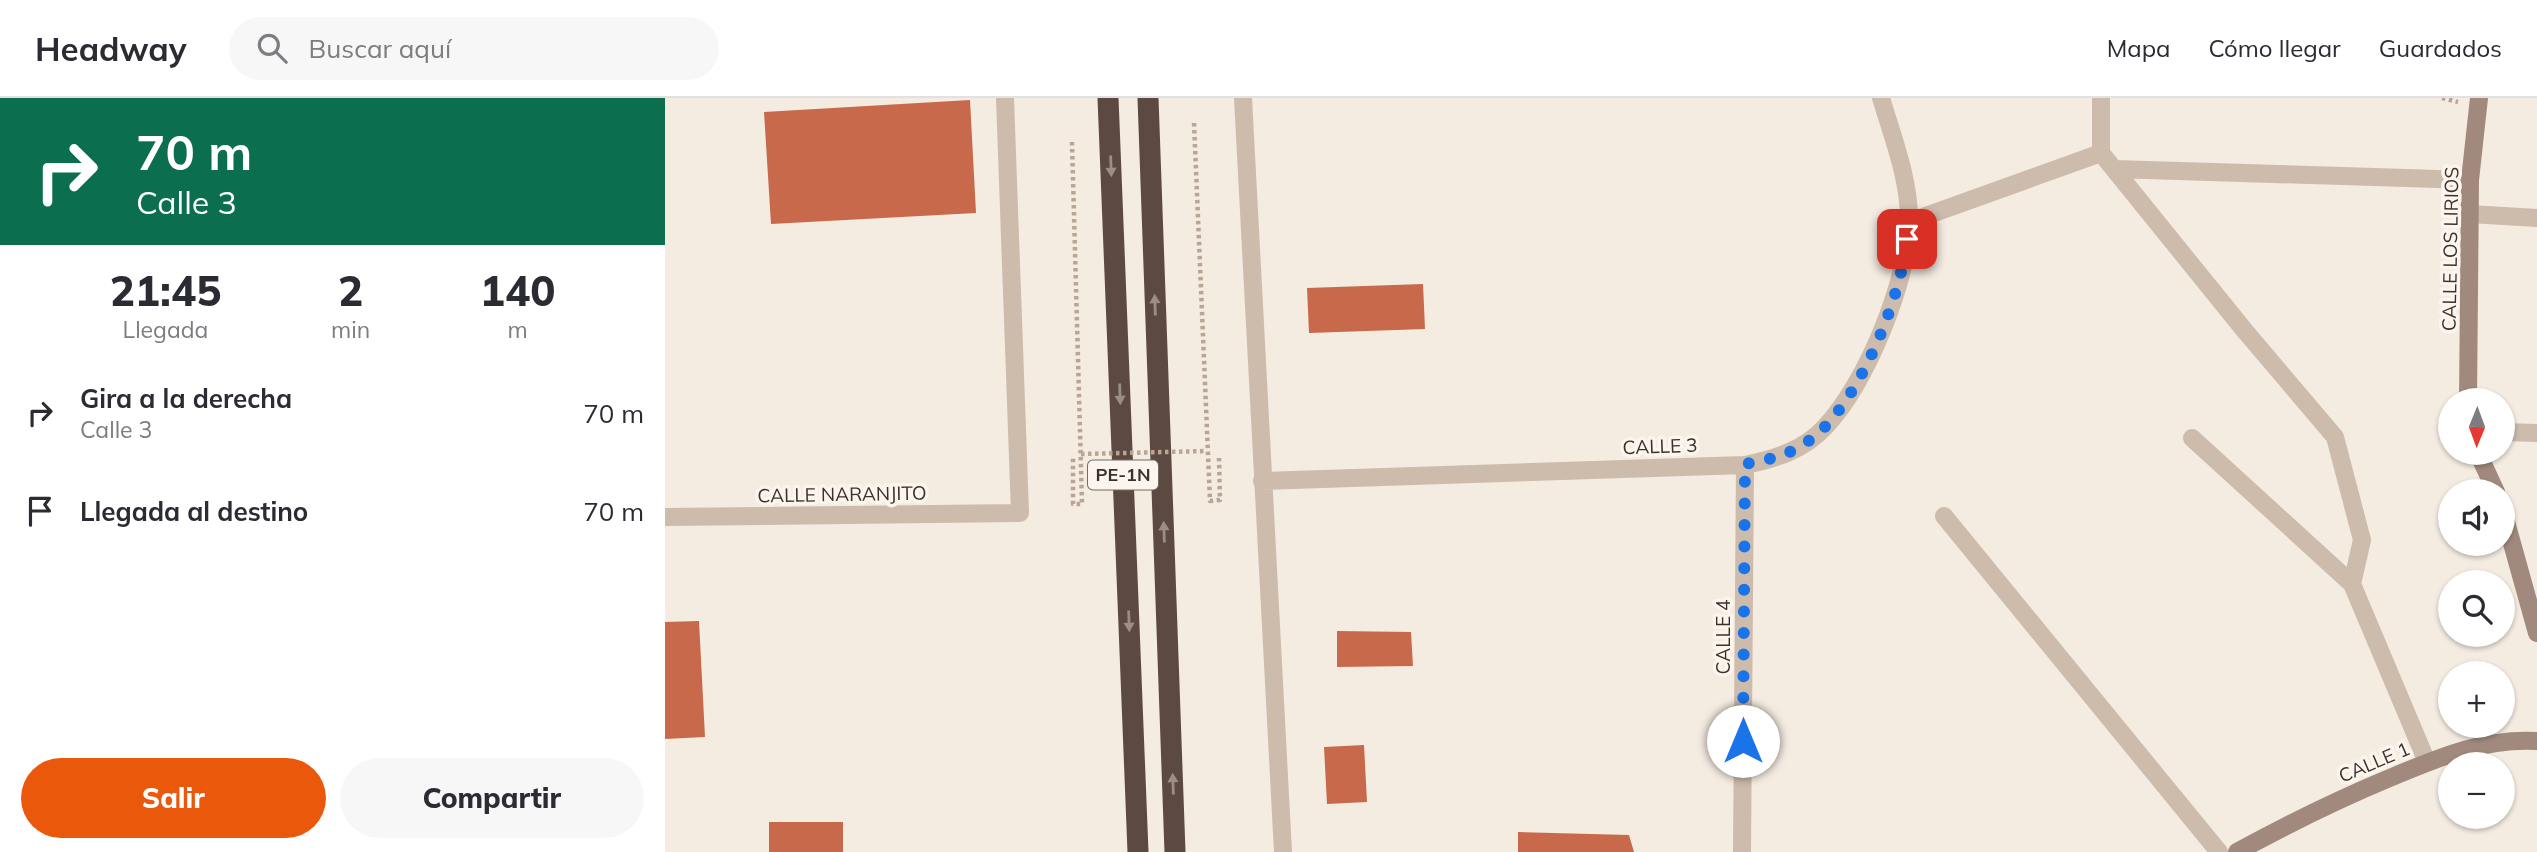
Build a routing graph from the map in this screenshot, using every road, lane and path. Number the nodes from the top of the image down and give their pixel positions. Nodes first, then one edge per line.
1 (1005, 98) edge
2 (1108, 98) edge
3 (1148, 98) edge
4 (1243, 98) edge
5 (1881, 98) edge
6 (2101, 98) edge
7 (2479, 98) edge
8 (1194, 123) dead end
9 (1072, 142) dead end
10 (2101, 153) junction
11 (2114, 169) junction
12 (2470, 180) junction
13 (2470, 214) junction
14 (2537, 218) edge
15 (1909, 222) junction
16 (2468, 388) edge
17 (2515, 432) edge
18 (2537, 433) edge
19 (2192, 438) dead end
20 (1206, 451) junction
21 (1081, 454) junction
22 (1073, 457) dead end
23 (1219, 458) dead end
24 (1745, 464) junction
25 (1262, 481) junction
26 (1944, 516) dead end
27 (665, 517) edge
28 (2515, 554) edge
29 (2352, 584) junction
30 (2537, 633) edge
31 (2537, 741) edge
32 (2427, 762) junction
33 (1138, 852) edge
34 (1175, 852) edge
35 (1283, 852) edge
36 (1742, 852) edge
37 (2219, 852) edge
38 (2237, 852) edge

1 - 27 street, CALLE NARANJITO
2 -> 33 highway, PE-1N
34 -> 3 highway, PE-1N
4 - 25 street
5 - 15 street, CALLE 3
6 - 10 street
7 - 12 street, CALLE LOS LIRIOS
8 - 20 path
9 - 21 path
10 - 11 street
10 - 15 street
11 - 12 street
11 - 29 street
12 - 13 street, CALLE LOS LIRIOS
13 - 14 street
13 - 16 street, CALLE LOS LIRIOS
15 - 24 street, CALLE 3
17 - 18 street
19 - 29 street
20 - 21 path, bridge
20 - 23 path
21 - 22 path
24 - 25 street, CALLE 3
24 - 36 street, CALLE 4
25 - 35 street
26 - 37 street
28 - 30 street
29 - 32 street
31 - 32 street, CALLE 1
32 - 38 street, CALLE 1

